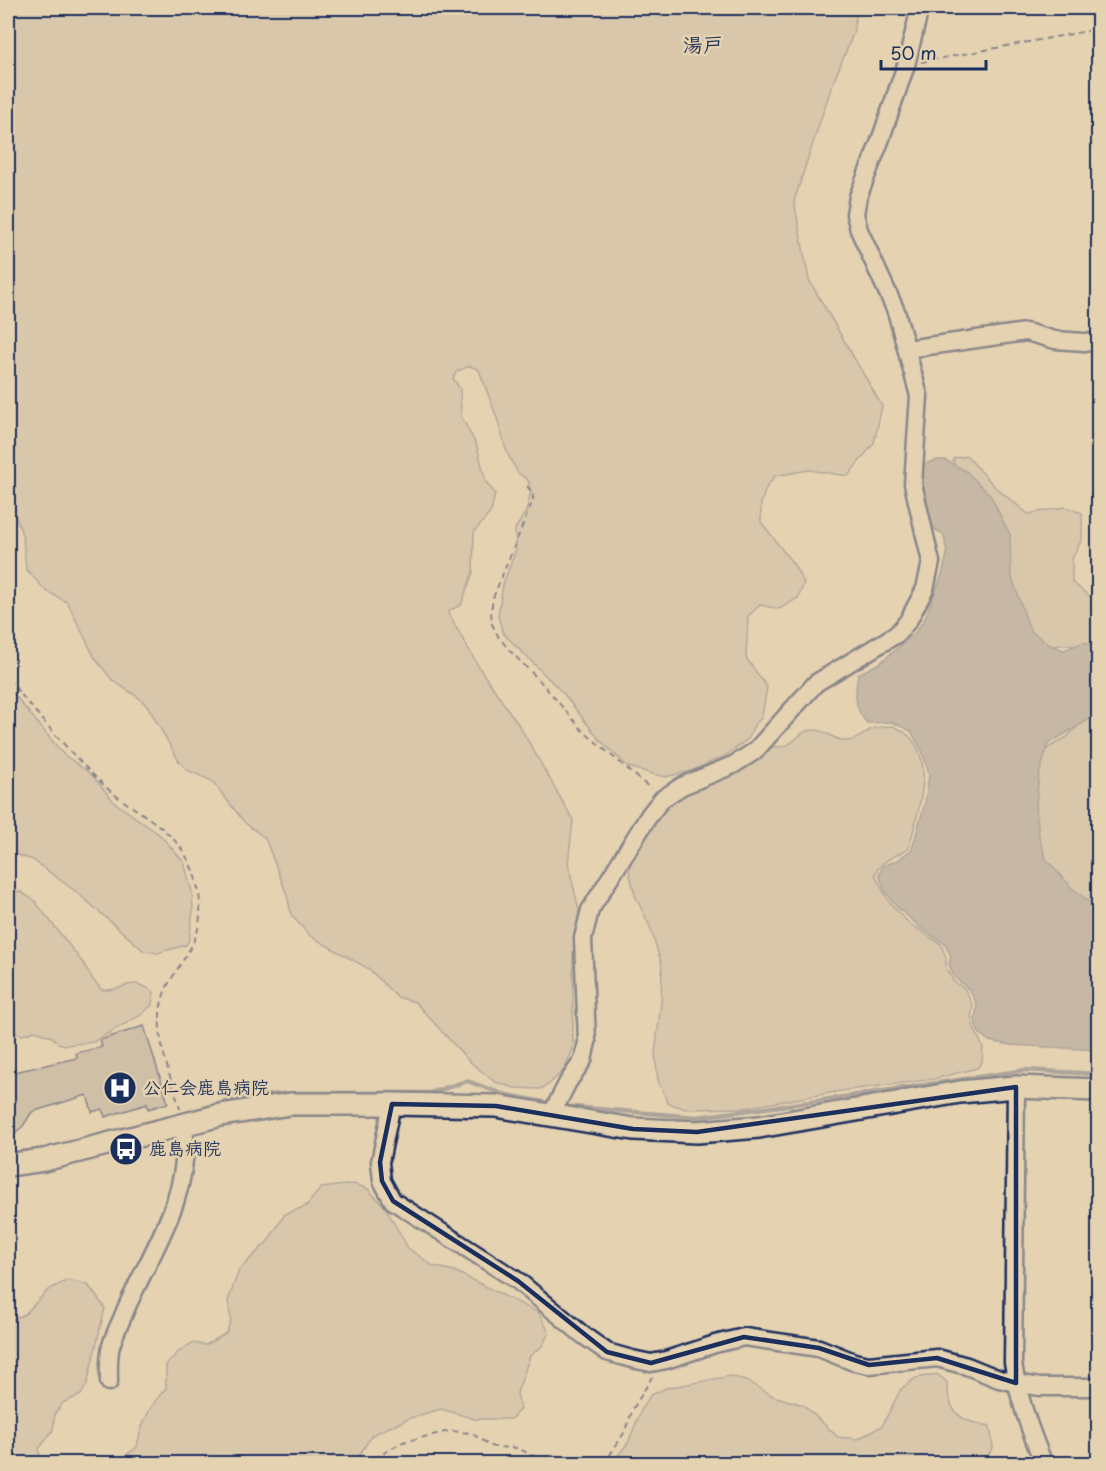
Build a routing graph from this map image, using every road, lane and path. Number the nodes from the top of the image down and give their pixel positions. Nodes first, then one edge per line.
1 (920, 8) edge
2 (1098, 29) edge
3 (906, 65) junction
4 (1098, 343) edge
5 (907, 349) junction
6 (527, 486) dead end
7 (8, 680) edge
8 (662, 799) junction
9 (1016, 1087) junction
10 (1098, 1090) edge
11 (392, 1104) junction
12 (555, 1107) junction
13 (182, 1117) junction
14 (8, 1165) edge
15 (661, 1361) junction
16 (109, 1382) dead end
17 (1016, 1383) junction
18 (1098, 1387) edge
19 (365, 1464) edge
20 (547, 1464) edge
21 (604, 1464) edge
22 (1044, 1464) edge

1 - 3 street
2 - 3 path
3 - 5 street
4 - 5 street
5 - 8 street
6 - 8 path
7 - 13 path
8 - 12 street
9 - 10 street
9 - 12 street
9 - 17 street
11 - 12 street
11 - 13 street
11 - 15 street
13 - 14 street
13 - 16 street
15 - 17 street
15 - 21 path
17 - 18 street
17 - 22 street
19 - 20 path

